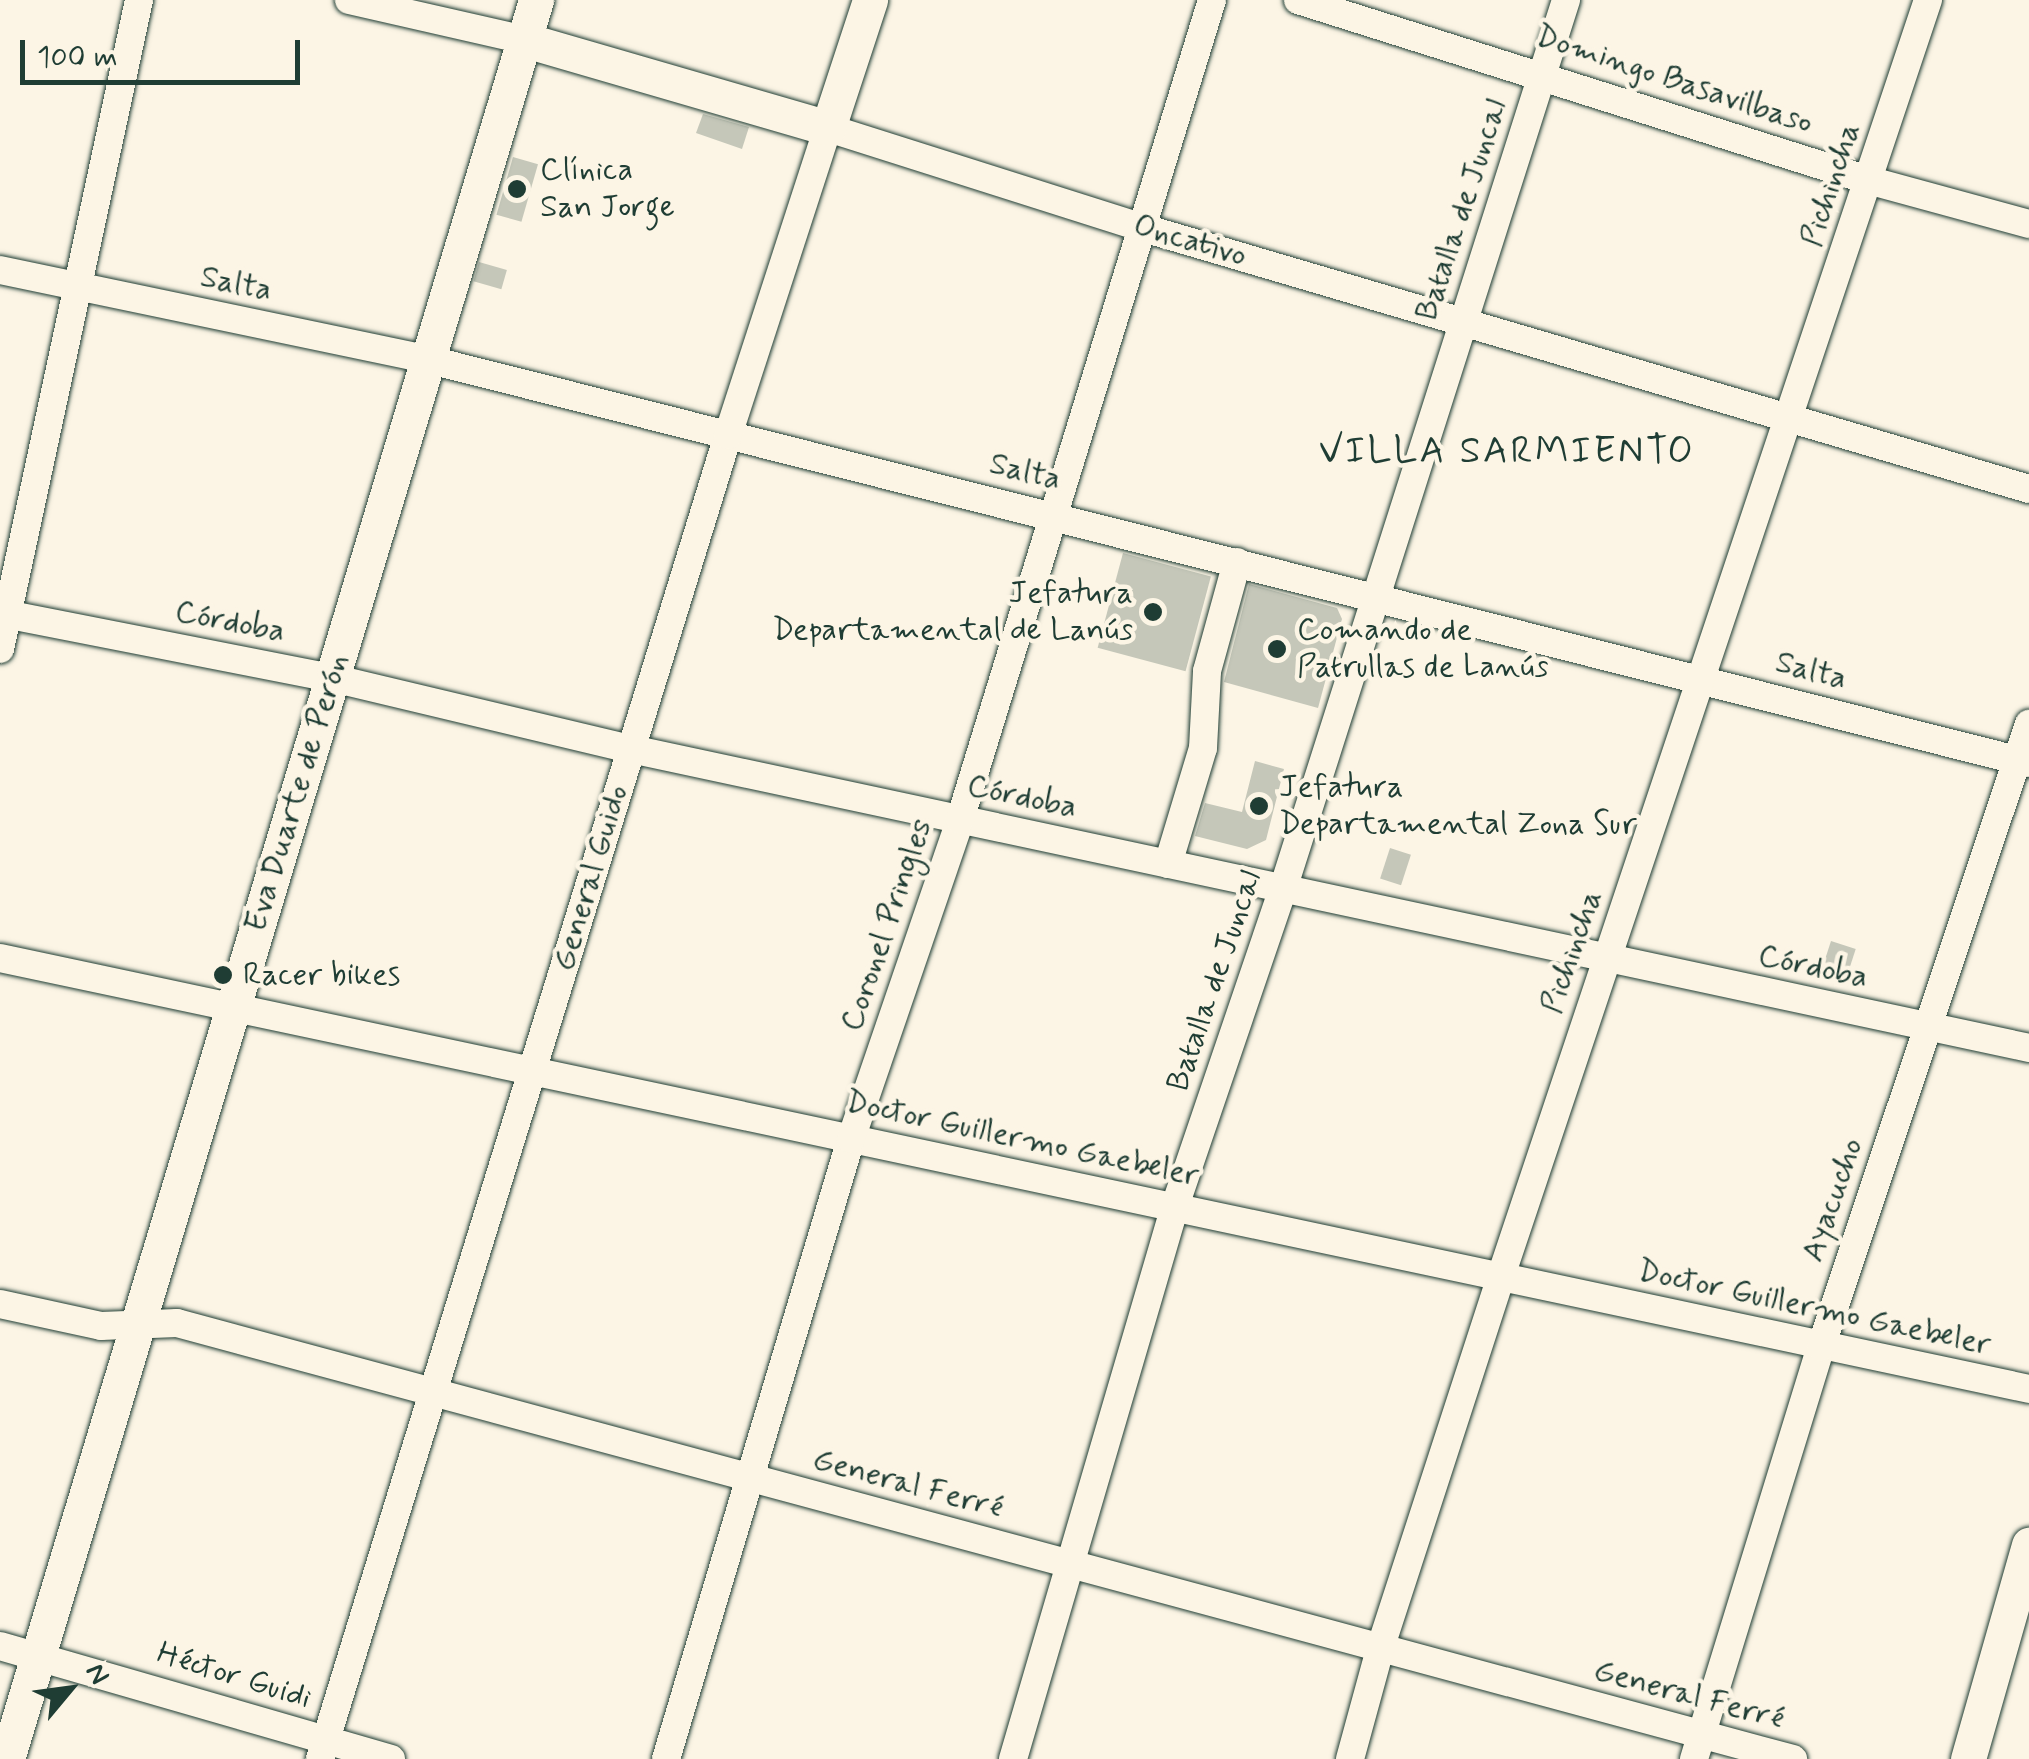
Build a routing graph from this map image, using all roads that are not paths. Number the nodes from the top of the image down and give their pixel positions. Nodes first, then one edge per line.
1 (139, 0) edge
2 (349, 0) edge
3 (536, 0) edge
4 (870, 0) edge
5 (1212, 0) edge
6 (1298, 0) edge
7 (1566, 0) edge
8 (1928, 0) edge
9 (525, 40) junction
10 (1543, 74) junction
11 (828, 128) junction
12 (1871, 181) junction
13 (2029, 224) edge
14 (1140, 226) junction
15 (0, 270) edge
16 (76, 286) junction
17 (1462, 318) junction
18 (430, 360) junction
19 (1789, 417) junction
20 (728, 435) junction
21 (2029, 490) edge
22 (1054, 515) junction
23 (1236, 562) junction
24 (1376, 596) junction
25 (4, 613) edge
26 (0, 650) edge
27 (332, 678) junction
28 (1702, 678) junction
29 (2029, 724) edge
30 (631, 748) junction
31 (2023, 762) edge
32 (960, 820) junction
33 (1168, 864) junction
34 (1283, 889) junction
35 (0, 958) edge
36 (1606, 961) junction
37 (234, 1005) junction
38 (1929, 1027) junction
39 (2029, 1048) edge
40 (532, 1071) junction
41 (851, 1139) junction
42 (1175, 1206) junction
43 (1500, 1279) junction
44 (0, 1304) edge
45 (138, 1321) junction
46 (1821, 1346) junction
47 (2029, 1388) edge
48 (432, 1389) junction
49 (750, 1477) junction
50 (2029, 1544) edge
51 (1073, 1564) junction
52 (2029, 1616) edge
53 (0, 1646) edge
54 (1380, 1648) junction
55 (38, 1654) junction
56 (1698, 1747) edge
57 (322, 1749) edge
58 (7, 1759) edge
59 (390, 1759) edge
60 (666, 1759) edge
61 (1013, 1759) edge
62 (1350, 1759) edge
63 (1794, 1759) edge
64 (1968, 1759) edge
65 (1988, 1759) edge

1 - 16 street
2 - 9 street, Oncativo
3 - 9 main road, Eva Duarte de Perón
4 - 11 main road, General Guido
5 - 14 street, Coronel Pringles
6 - 10 street, Domingo Basavilbaso
7 - 10 street, Batalla de Juncal
8 - 12 street, Pichincha
9 - 11 main road, Oncativo
9 - 18 main road, Eva Duarte de Perón
10 - 12 street, Domingo Basavilbaso
10 - 17 street, Batalla de Juncal
11 - 14 street, Oncativo
11 - 20 street, General Guido
12 - 13 street, Domingo Basavilbaso
12 - 19 street, Pichincha
14 - 17 street, Oncativo
14 - 22 street, Coronel Pringles
15 - 16 street, Salta
16 - 18 street, Salta
16 - 25 street
17 - 19 street, Oncativo
17 - 24 street, Batalla de Juncal
18 - 20 street, Salta
18 - 27 main road, Eva Duarte de Perón
19 - 21 street, Oncativo
19 - 28 street, Pichincha
20 - 22 street, Salta
20 - 30 street, General Guido
22 - 23 street, Salta
22 - 32 street, Coronel Pringles
23 - 24 street, Salta
23 - 33 street
24 - 28 street, Salta
24 - 34 street, Batalla de Juncal
25 - 26 street
25 - 27 street, Córdoba
27 - 30 street, Córdoba
27 - 37 main road, Eva Duarte de Perón
28 - 31 street, Salta
28 - 36 street, Pichincha
29 - 31 street, Ayacucho
30 - 32 street, Córdoba
30 - 40 street, General Guido
31 - 38 street, Ayacucho
32 - 33 street, Córdoba
32 - 41 street, Coronel Pringles
33 - 34 street, Córdoba
34 - 36 street, Córdoba
34 - 42 street, Batalla de Juncal
35 - 37 street, Doctor Guillermo Gaebeler
36 - 38 street, Córdoba
36 - 43 street, Pichincha
37 - 40 street, Doctor Guillermo Gaebeler
37 - 45 main road, Eva Duarte de Perón
38 - 39 street, Córdoba
38 - 46 street, Ayacucho
40 - 41 street, Doctor Guillermo Gaebeler
40 - 48 street, General Guido
41 - 42 street, Doctor Guillermo Gaebeler
41 - 49 street, Coronel Pringles
42 - 43 street, Doctor Guillermo Gaebeler
42 - 51 street, Batalla de Juncal
43 - 46 street, Doctor Guillermo Gaebeler
43 - 54 street, Pichincha
44 - 45 street, General Ferré
45 - 48 street, General Ferré
45 - 55 main road, Eva Duarte de Perón
46 - 47 street, Doctor Guillermo Gaebeler
46 - 56 street, Ayacucho
48 - 49 street, General Ferré
48 - 57 street, General Guido
49 - 51 street, General Ferré
49 - 60 street, Coronel Pringles
50 - 64 main road
51 - 54 street, General Ferré
51 - 61 street, Batalla de Juncal
52 - 65 main road
53 - 55 street, Héctor Guidi
54 - 56 street, General Ferré
54 - 62 street, Pichincha
55 - 57 street, Héctor Guidi
55 - 58 main road, Eva Duarte de Perón
56 - 63 street, General Ferré
57 - 59 street, Héctor Guidi

